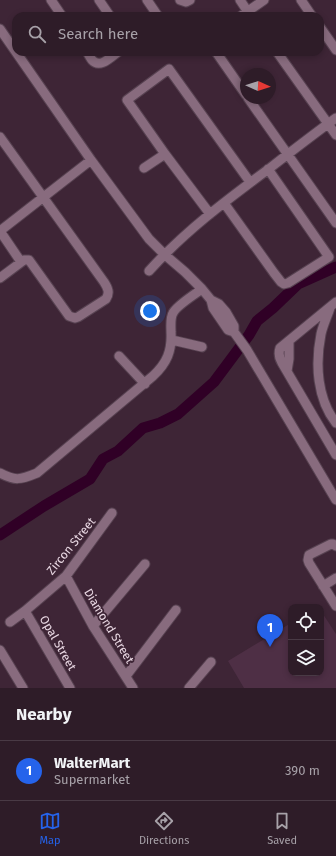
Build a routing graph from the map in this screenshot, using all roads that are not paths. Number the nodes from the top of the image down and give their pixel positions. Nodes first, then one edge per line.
1 (50, 0) edge
2 (99, 0) edge
3 (147, 0) edge
4 (180, 0) edge
5 (190, 0) edge
6 (240, 0) edge
7 (264, 0) edge
8 (301, 0) edge
9 (59, 12) edge
10 (107, 12) edge
11 (155, 12) edge
12 (245, 12) edge
13 (249, 12) edge
14 (309, 12) edge
15 (0, 29) edge
16 (324, 33) edge
17 (12, 46) edge
18 (336, 50) edge
19 (19, 56) edge
20 (90, 56) edge
21 (113, 56) edge
22 (219, 56) edge
23 (280, 56) edge
24 (240, 86) edge
25 (252, 104) edge
26 (332, 121) edge
27 (336, 135) edge
28 (0, 137) edge
29 (164, 154) junction
30 (288, 154) junction
31 (91, 160) junction
32 (144, 168) dead end
33 (268, 169) junction
34 (250, 182) junction
35 (43, 198) junction
36 (224, 203) junction
37 (210, 214) junction
38 (336, 223) edge
39 (0, 231) edge
40 (164, 254) junction
41 (21, 262) junction
42 (149, 270) dead end
43 (0, 278) edge
44 (202, 289) junction
45 (333, 305) edge
46 (172, 340) junction
47 (202, 347) dead end
48 (119, 356) dead end
49 (145, 384) junction
50 (334, 420) edge
51 (318, 425) junction
52 (336, 455) edge
53 (0, 472) edge
54 (336, 500) edge
55 (112, 513) dead end
56 (336, 546) edge
57 (145, 564) dead end
58 (66, 576) junction
59 (336, 578) edge
60 (323, 586) junction
61 (336, 606) edge
62 (25, 610) junction
63 (176, 610) dead end
64 (10, 622) dead end
65 (93, 626) junction
66 (0, 650) edge
67 (211, 662) dead end
68 (126, 676) junction
69 (23, 688) edge
70 (70, 688) edge
71 (133, 688) edge
72 (189, 688) edge

1 - 9 street
2 - 10 street
3 - 11 street
4 - 5 street
6 - 12 street
7 - 13 street
8 - 14 street
15 - 17 street
16 - 18 street
19 - 31 street
20 - 21 street
22 - 24 street
23 - 26 street
25 - 30 street
26 - 27 street
26 - 30 street
28 - 35 street
29 - 32 street
29 - 34 street
29 - 37 street
30 - 33 street
30 - 38 street
31 - 35 street
31 - 40 street
33 - 34 street
33 - 36 street
34 - 36 street
35 - 39 street
35 - 41 street
36 - 37 street
37 - 40 street
39 - 41 street
40 - 42 street
40 - 44 street
41 - 43 street
44 - 46 street
44 - 54 street
45 - 50 street
45 - 51 street
46 - 47 street
46 - 49 street
48 - 49 street
49 - 53 street
50 - 51 street
51 - 52 street
55 - 58 street, Zircon Street
56 - 60 street
57 - 65 street
58 - 62 street, Zircon Street
58 - 65 street, Diamond Street
59 - 60 street
60 - 61 street
62 - 64 street, Zircon Street
62 - 70 street, Opal Street
63 - 68 street
65 - 68 street, Diamond Street
66 - 69 street
67 - 72 street
68 - 71 street, Diamond Street

